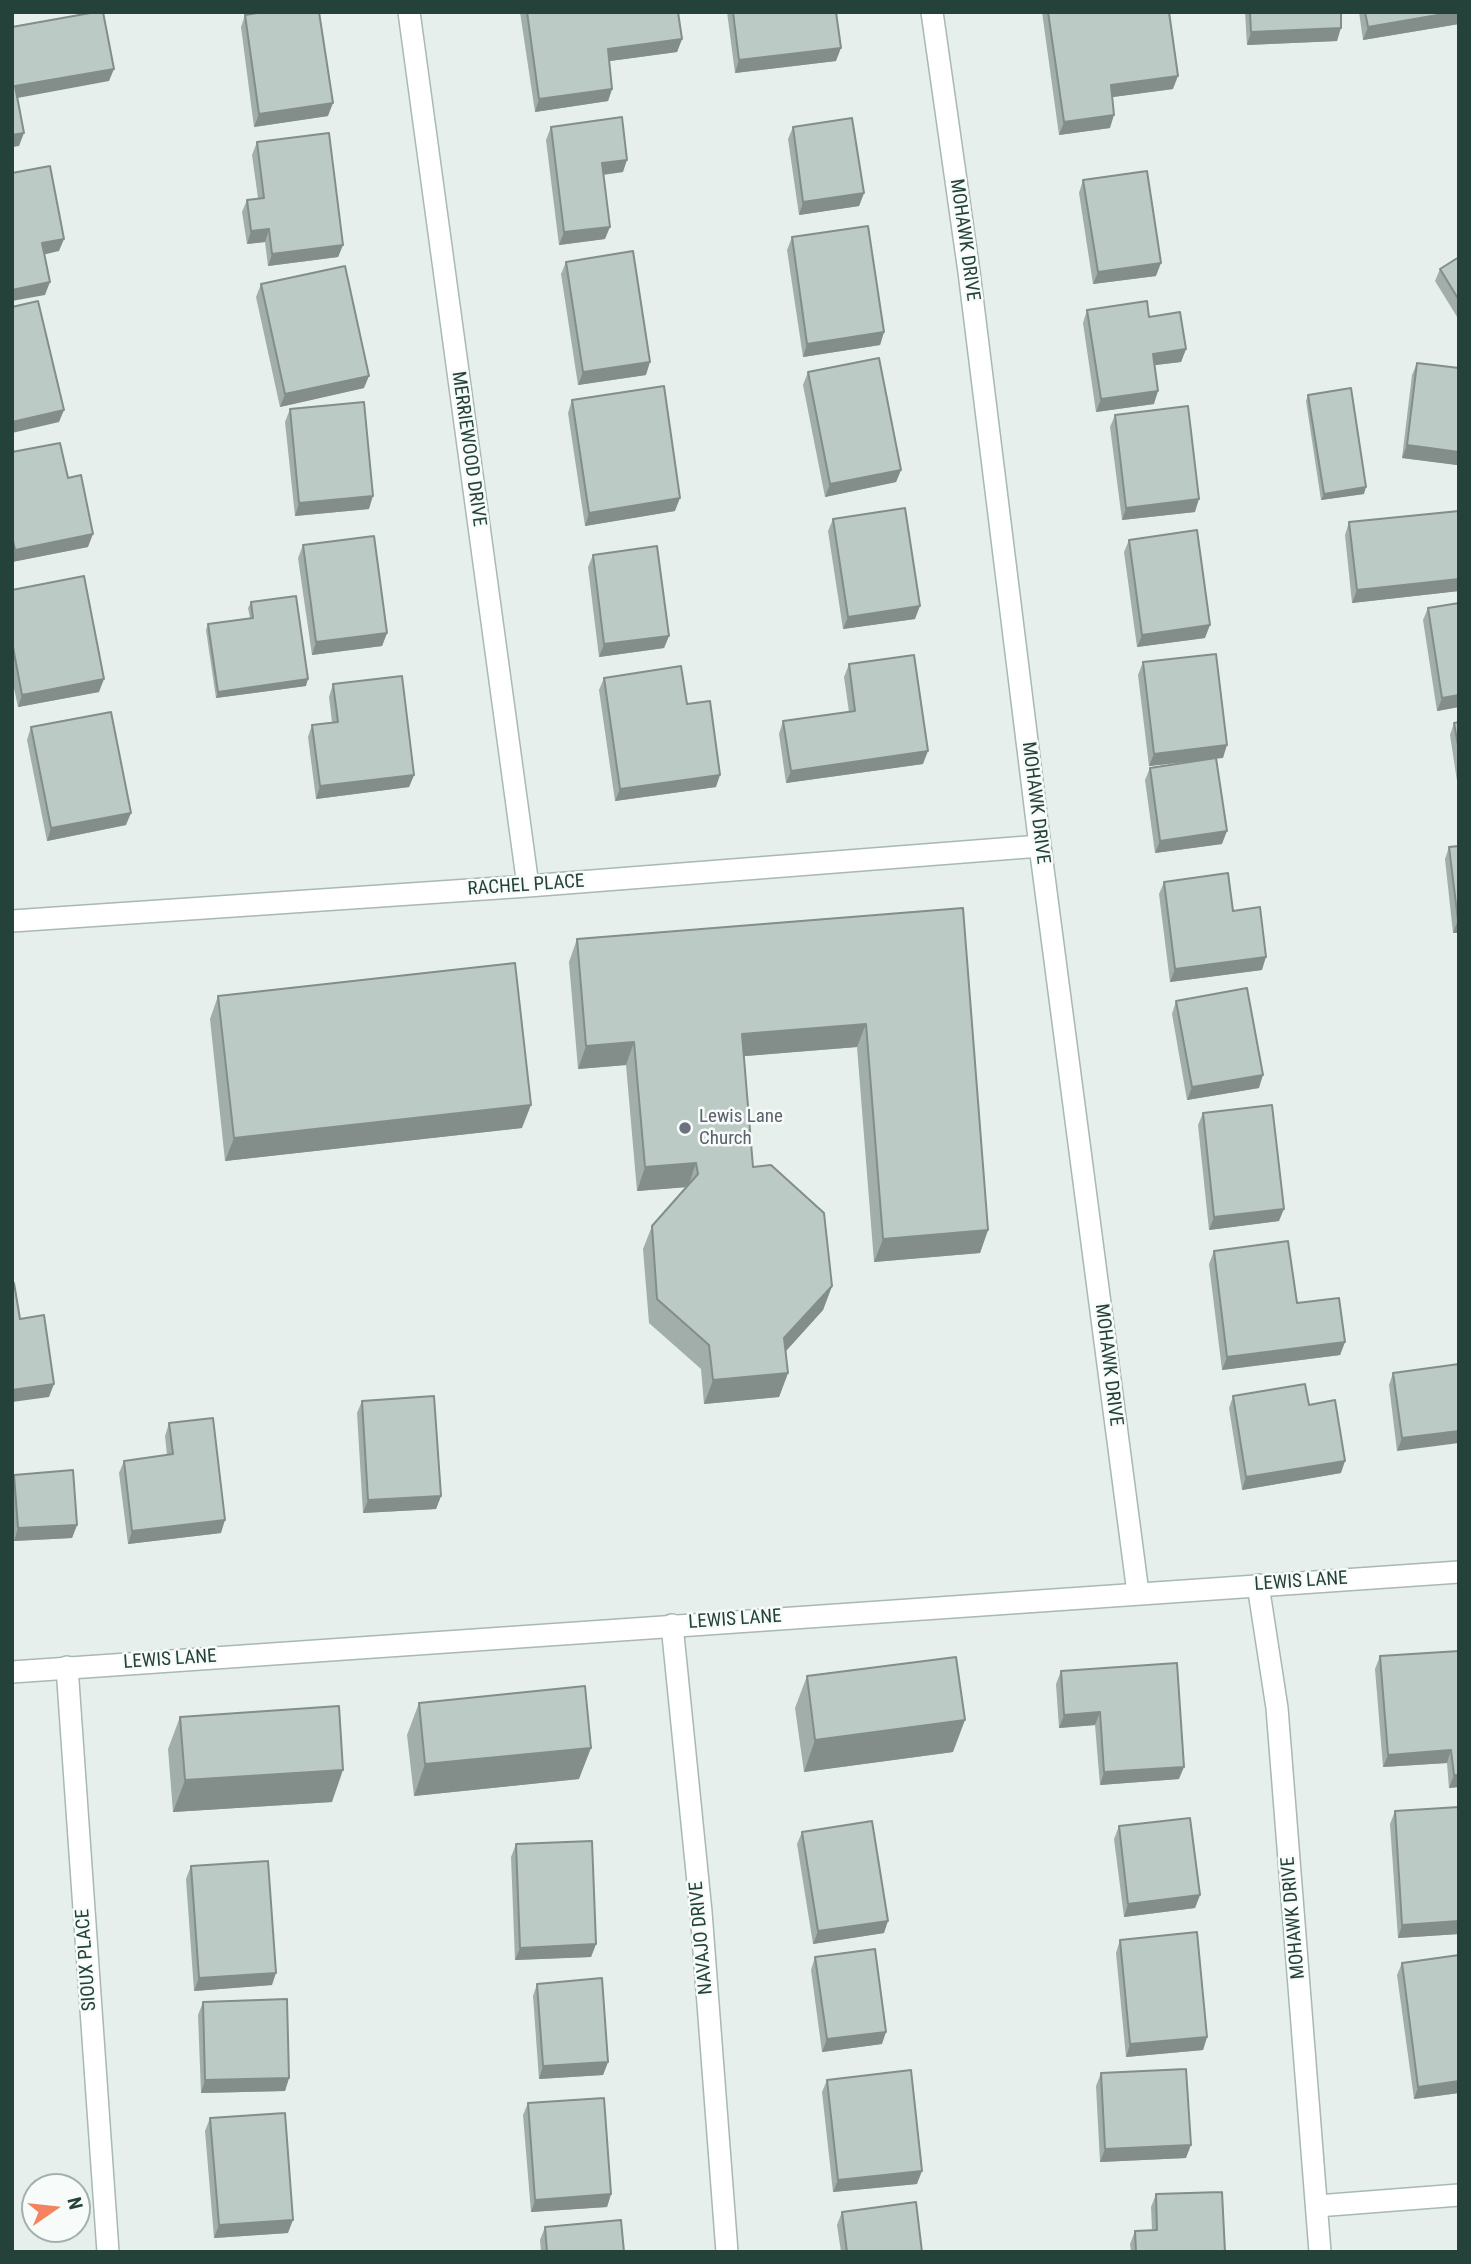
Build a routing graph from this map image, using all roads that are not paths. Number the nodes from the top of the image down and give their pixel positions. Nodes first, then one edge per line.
1 (409, 12) edge
2 (932, 12) edge
3 (1040, 846) junction
4 (528, 886) junction
5 (12, 921) edge
6 (1459, 1572) edge
7 (1258, 1585) junction
8 (1138, 1593) junction
9 (672, 1625) junction
10 (67, 1667) junction
11 (12, 1672) edge
12 (1459, 2195) edge
13 (1317, 2206) junction
14 (108, 2252) edge
15 (727, 2252) edge
16 (1320, 2252) edge

1 - 4 street, MERRIEWOOD DRIVE
2 - 3 street, MOHAWK DRIVE
3 - 4 street, RACHEL PLACE
3 - 8 street, MOHAWK DRIVE
4 - 5 street, RACHEL PLACE
6 - 7 street, LEWIS LANE
7 - 8 street, LEWIS LANE
7 - 13 street, MOHAWK DRIVE
8 - 9 street, LEWIS LANE
9 - 10 street, LEWIS LANE
9 - 15 street, NAVAJO DRIVE
10 - 11 street, LEWIS LANE
10 - 14 street, SIOUX PLACE
12 - 13 street
13 - 16 street, MOHAWK DRIVE

